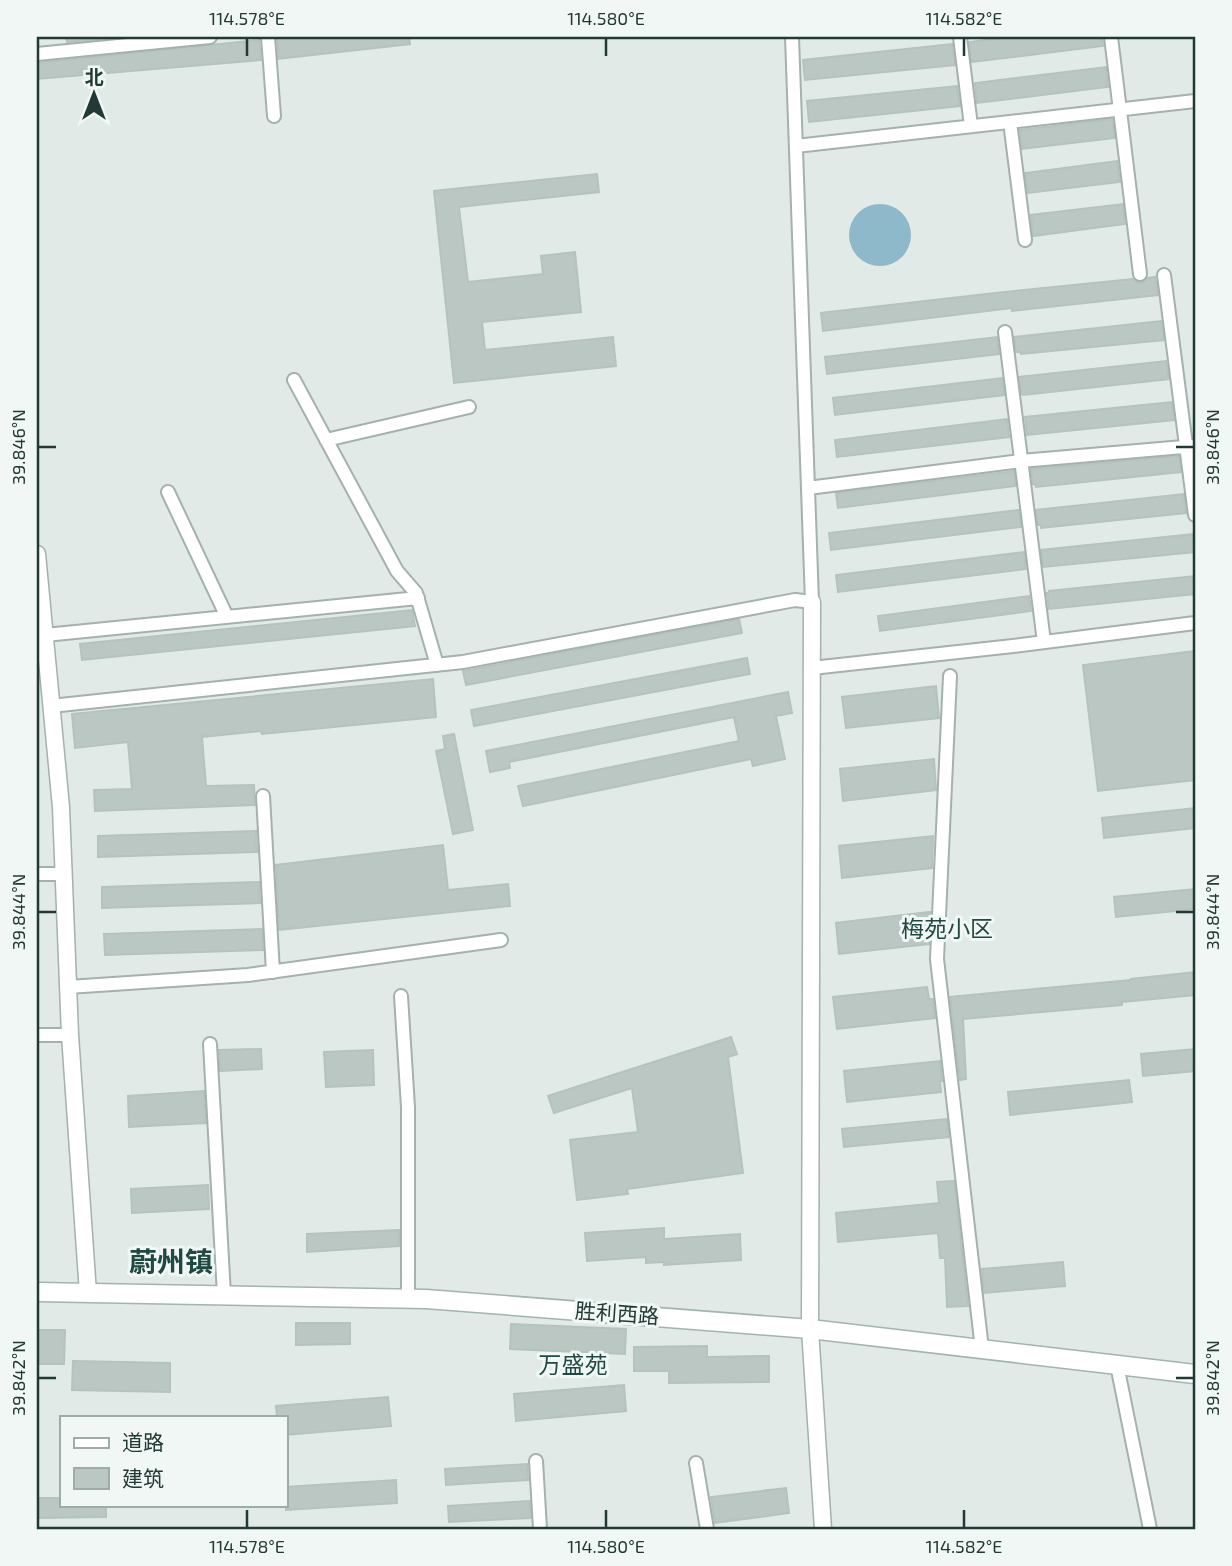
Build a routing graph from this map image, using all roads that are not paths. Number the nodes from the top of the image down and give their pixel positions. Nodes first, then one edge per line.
1 (210, 37) edge
2 (268, 37) edge
3 (792, 37) edge
4 (960, 37) edge
5 (1111, 37) edge
6 (37, 54) edge
7 (1195, 101) edge
8 (1120, 110) junction
9 (274, 116) dead end
10 (1010, 122) junction
11 (971, 126) junction
12 (796, 146) junction
13 (1025, 240) dead end
14 (1140, 274) dead end
15 (1164, 275) dead end
16 (1005, 332) dead end
17 (294, 380) dead end
18 (469, 407) dead end
19 (326, 440) junction
20 (1191, 446) edge
21 (1021, 461) junction
22 (808, 488) junction
23 (167, 492) dead end
24 (1195, 516) edge
25 (37, 554) edge
26 (418, 598) junction
27 (812, 602) junction
28 (227, 617) junction
29 (1195, 623) edge
30 (45, 635) junction
31 (1044, 642) junction
32 (437, 664) junction
33 (811, 668) junction
34 (950, 676) dead end
35 (51, 706) junction
36 (263, 796) dead end
37 (37, 874) edge
38 (64, 874) junction
39 (501, 940) dead end
40 (273, 972) junction
41 (68, 987) junction
42 (401, 996) dead end
43 (37, 1035) edge
44 (70, 1035) junction
45 (210, 1044) dead end
46 (37, 1292) edge
47 (88, 1293) junction
48 (224, 1295) junction
49 (408, 1299) junction
50 (810, 1329) junction
51 (982, 1349) junction
52 (1117, 1365) junction
53 (1195, 1375) edge
54 (536, 1461) dead end
55 (696, 1463) dead end
56 (540, 1529) edge
57 (707, 1529) edge
58 (823, 1529) edge
59 (1150, 1529) edge

1 - 6 street
2 - 9 street
3 - 12 street
4 - 11 street
5 - 8 street
7 - 8 street
8 - 10 street
8 - 14 street
10 - 11 street
10 - 13 street
11 - 12 street
12 - 22 street
15 - 20 street
16 - 21 street
17 - 19 street
18 - 19 street
19 - 26 street
20 - 21 street
20 - 24 street
21 - 22 street
21 - 31 street
22 - 27 street
23 - 28 street
25 - 30 street
26 - 28 street
26 - 32 street
27 - 32 street
27 - 33 street
28 - 30 street
29 - 31 street
30 - 35 street
31 - 33 street
32 - 35 street
33 - 50 street
34 - 51 street
35 - 38 street
36 - 40 street
37 - 38 street
38 - 41 street
39 - 40 street
40 - 41 street
41 - 44 street
42 - 49 street
43 - 44 street
44 - 47 street
45 - 48 street
46 - 47 main road, 胜利西路
47 - 48 main road, 胜利西路
48 - 49 main road, 胜利西路
49 - 50 main road, 胜利西路
50 - 51 main road, 胜利西路
50 - 58 street
51 - 52 main road, 胜利西路
52 - 53 main road, 胜利西路
52 - 59 street
54 - 56 street
55 - 57 street

